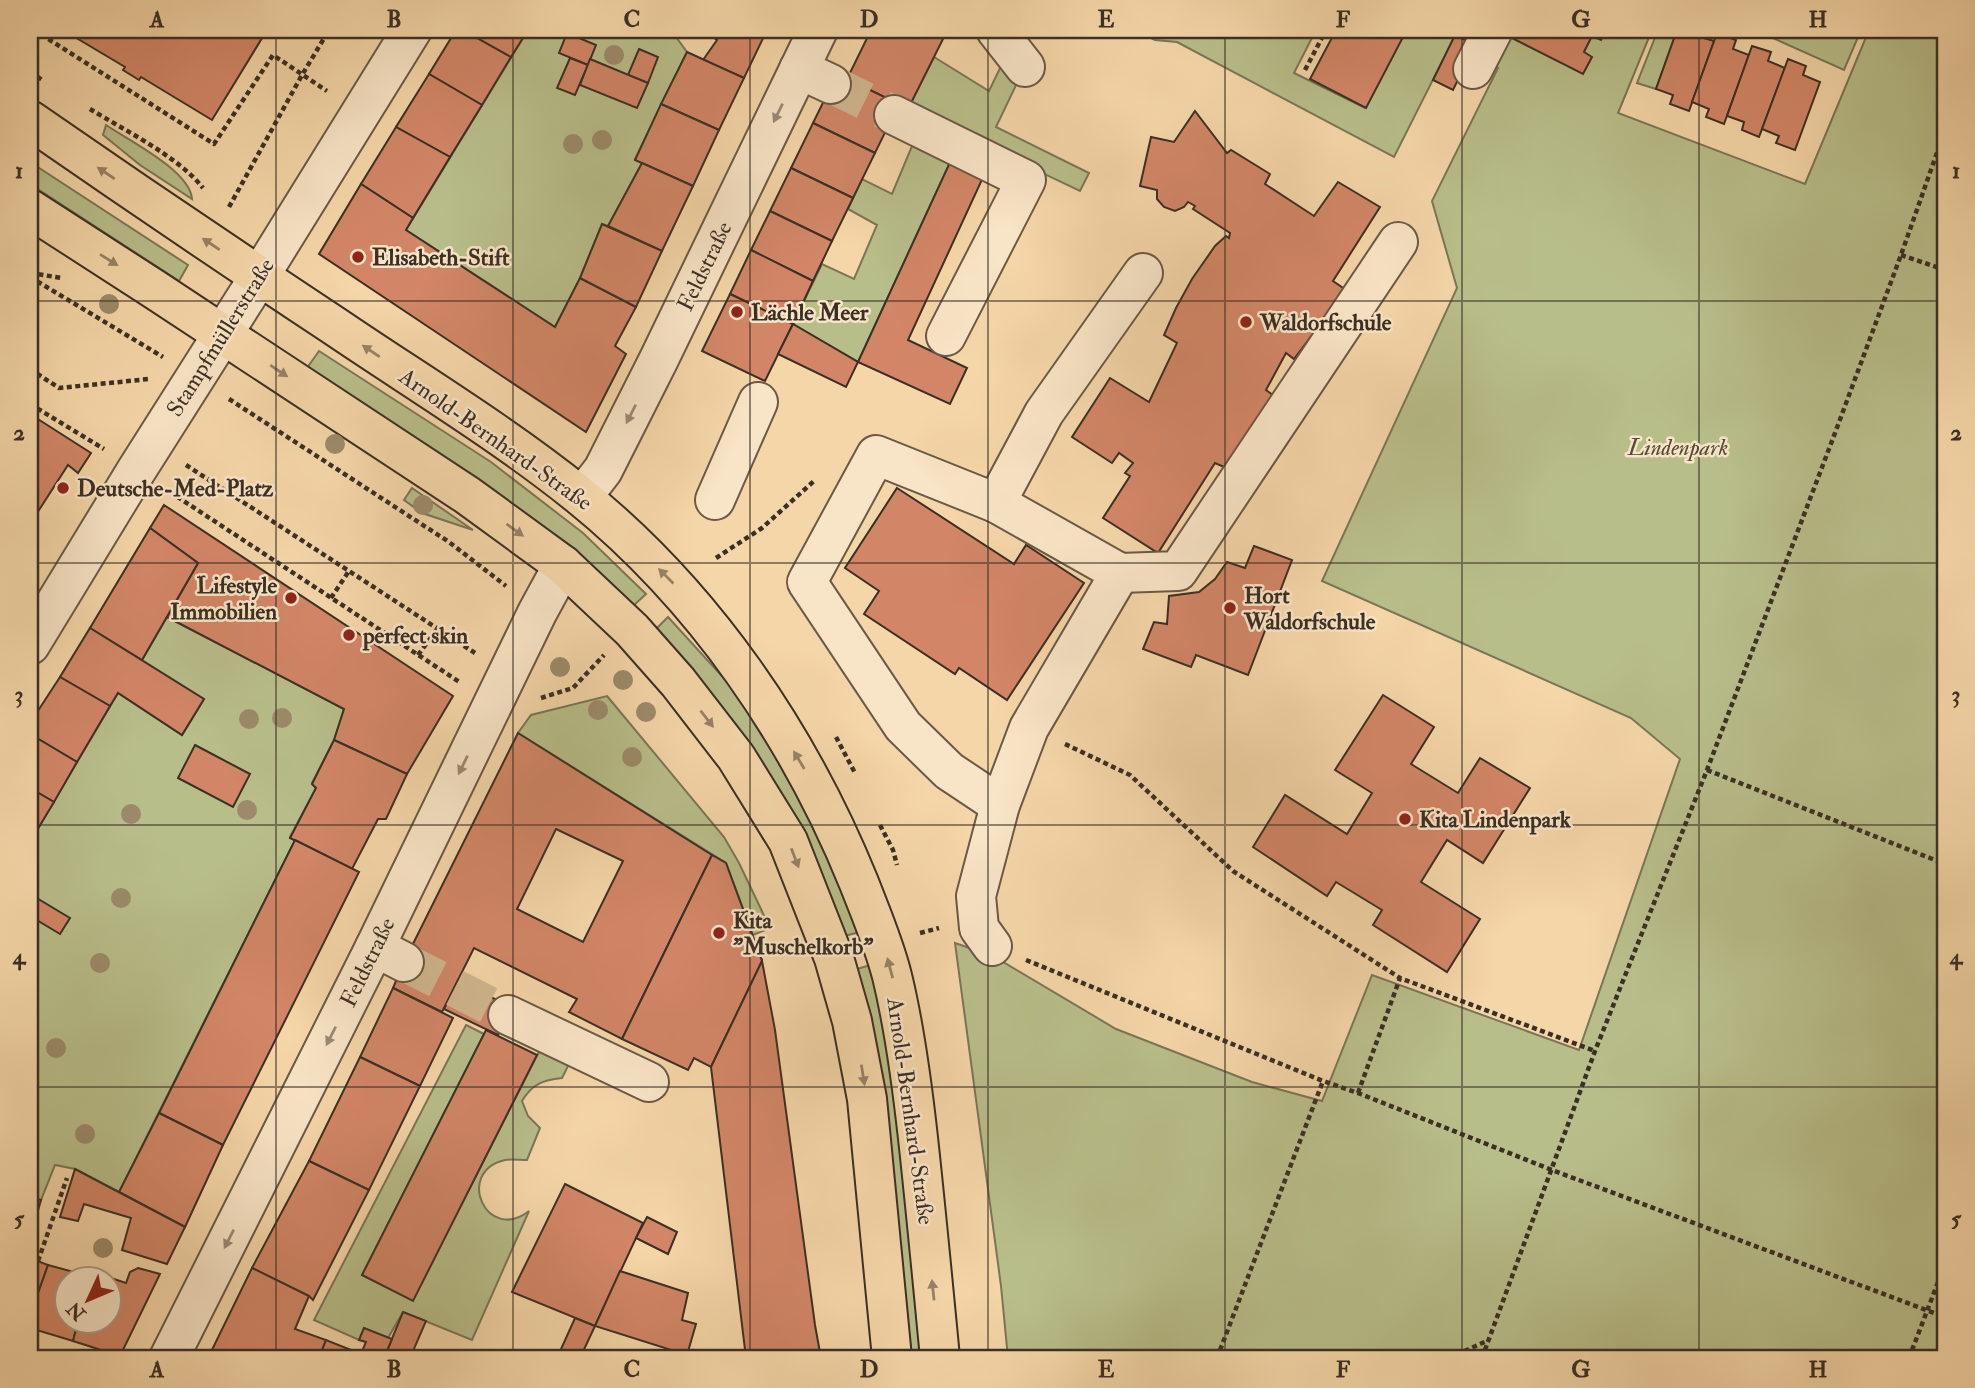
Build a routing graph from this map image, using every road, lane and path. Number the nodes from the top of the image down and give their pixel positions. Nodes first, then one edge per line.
1 (34, 30) edge
2 (329, 30) edge
3 (412, 30) edge
4 (818, 30) edge
5 (996, 30) edge
6 (1325, 30) edge
7 (1493, 30) edge
8 (1025, 67) dead end
9 (1473, 69) dead end
10 (1305, 70) dead end
11 (30, 72) edge
12 (302, 75) junction
13 (52, 86) dead end
14 (87, 107) dead end
15 (360, 113) junction
16 (894, 115) tunnel mouth
17 (30, 120) edge
18 (1945, 130) edge
19 (210, 199) dead end
20 (30, 209) edge
21 (225, 214) dead end
22 (1398, 242) dead end
23 (1901, 255) junction
24 (1945, 270) edge
25 (1143, 273) dead end
26 (259, 277) junction
27 (222, 333) junction
28 (946, 336) dead end
29 (30, 369) edge
30 (194, 377) junction
31 (758, 402) dead end
32 (30, 404) edge
33 (152, 445) junction
34 (107, 450) dead end
35 (325, 461) dead end
36 (866, 473) junction
37 (582, 497) junction
38 (715, 500) dead end
39 (996, 503) junction
40 (207, 516) dead end
41 (716, 558) dead end
42 (563, 565) junction
43 (349, 571) junction
44 (1120, 573) junction
45 (513, 591) dead end
46 (331, 598) junction
47 (438, 628) junction
48 (30, 645) edge
49 (418, 655) junction
50 (592, 667) dead end
51 (508, 674) junction
52 (464, 685) dead end
53 (538, 699) dead end
54 (1029, 728) junction
55 (1707, 770) junction
56 (1000, 805) junction
57 (1945, 864) edge
58 (992, 946) joint
59 (1400, 978) junction
60 (509, 1015) tunnel mouth
61 (1595, 1051) junction
62 (1323, 1081) junction
63 (649, 1082) dead end
64 (1358, 1093) junction
65 (1552, 1170) junction
66 (67, 1178) dead end
67 (38, 1261) dead end
68 (1945, 1264) edge
69 (1928, 1310) junction
70 (1945, 1317) edge
71 (1489, 1340) junction
72 (169, 1358) edge
73 (892, 1358) edge
74 (940, 1358) edge
75 (1217, 1358) edge
76 (1449, 1358) edge
77 (1482, 1358) edge
78 (1909, 1358) edge

1 - 12 path
2 - 12 path
3 - 15 street, Stampfmüllerstraße
4 -> 37 street, Feldstraße
5 - 8 street
6 - 10 path
7 - 9 street
11 - 13 path
12 - 15 path
12 - 21 path
14 - 19 path
15 - 26 street, Stampfmüllerstraße
16 - 28 street
26 -> 17 main road, Arnold-Bernhard-Straße
18 - 23 path
20 -> 27 main road, Arnold-Bernhard-Straße
22 - 44 street
23 - 24 path
23 - 55 path
25 - 39 street
26 - 27 street, Stampfmüllerstraße
37 -> 26 main road, Arnold-Bernhard-Straße
27 - 30 street, Stampfmüllerstraße
27 -> 42 main road, Arnold-Bernhard-Straße
29 - 30 path
30 - 33 street, Stampfmüllerstraße
31 - 38 street
32 - 34 path
33 - 43 path
33 - 48 street, Stampfmüllerstraße
35 - 45 path
36 - 39 street
36 - 41 path
36 - 56 street
74 -> 37 main road, Arnold-Bernhard-Straße
39 - 44 street
40 - 46 path
42 - 51 street, Feldstraße
42 -> 73 main road, Arnold-Bernhard-Straße
43 - 46 path
43 - 47 path
44 - 54 street
46 - 49 path
47 - 49 path
47 - 51 path
49 - 52 path
50 - 53 path
51 -> 72 street, Feldstraße
54 - 56 street
54 - 59 path
55 - 57 path
55 - 61 path
56 - 58 street
58 - 62 path
59 - 61 path
59 - 64 path
60 - 63 street
61 - 65 path
62 - 64 path
62 - 75 path
64 - 65 path
65 - 69 path
65 - 71 path
66 - 67 path
68 - 69 path
69 - 70 path
69 - 78 path
71 - 76 path
71 - 77 path

